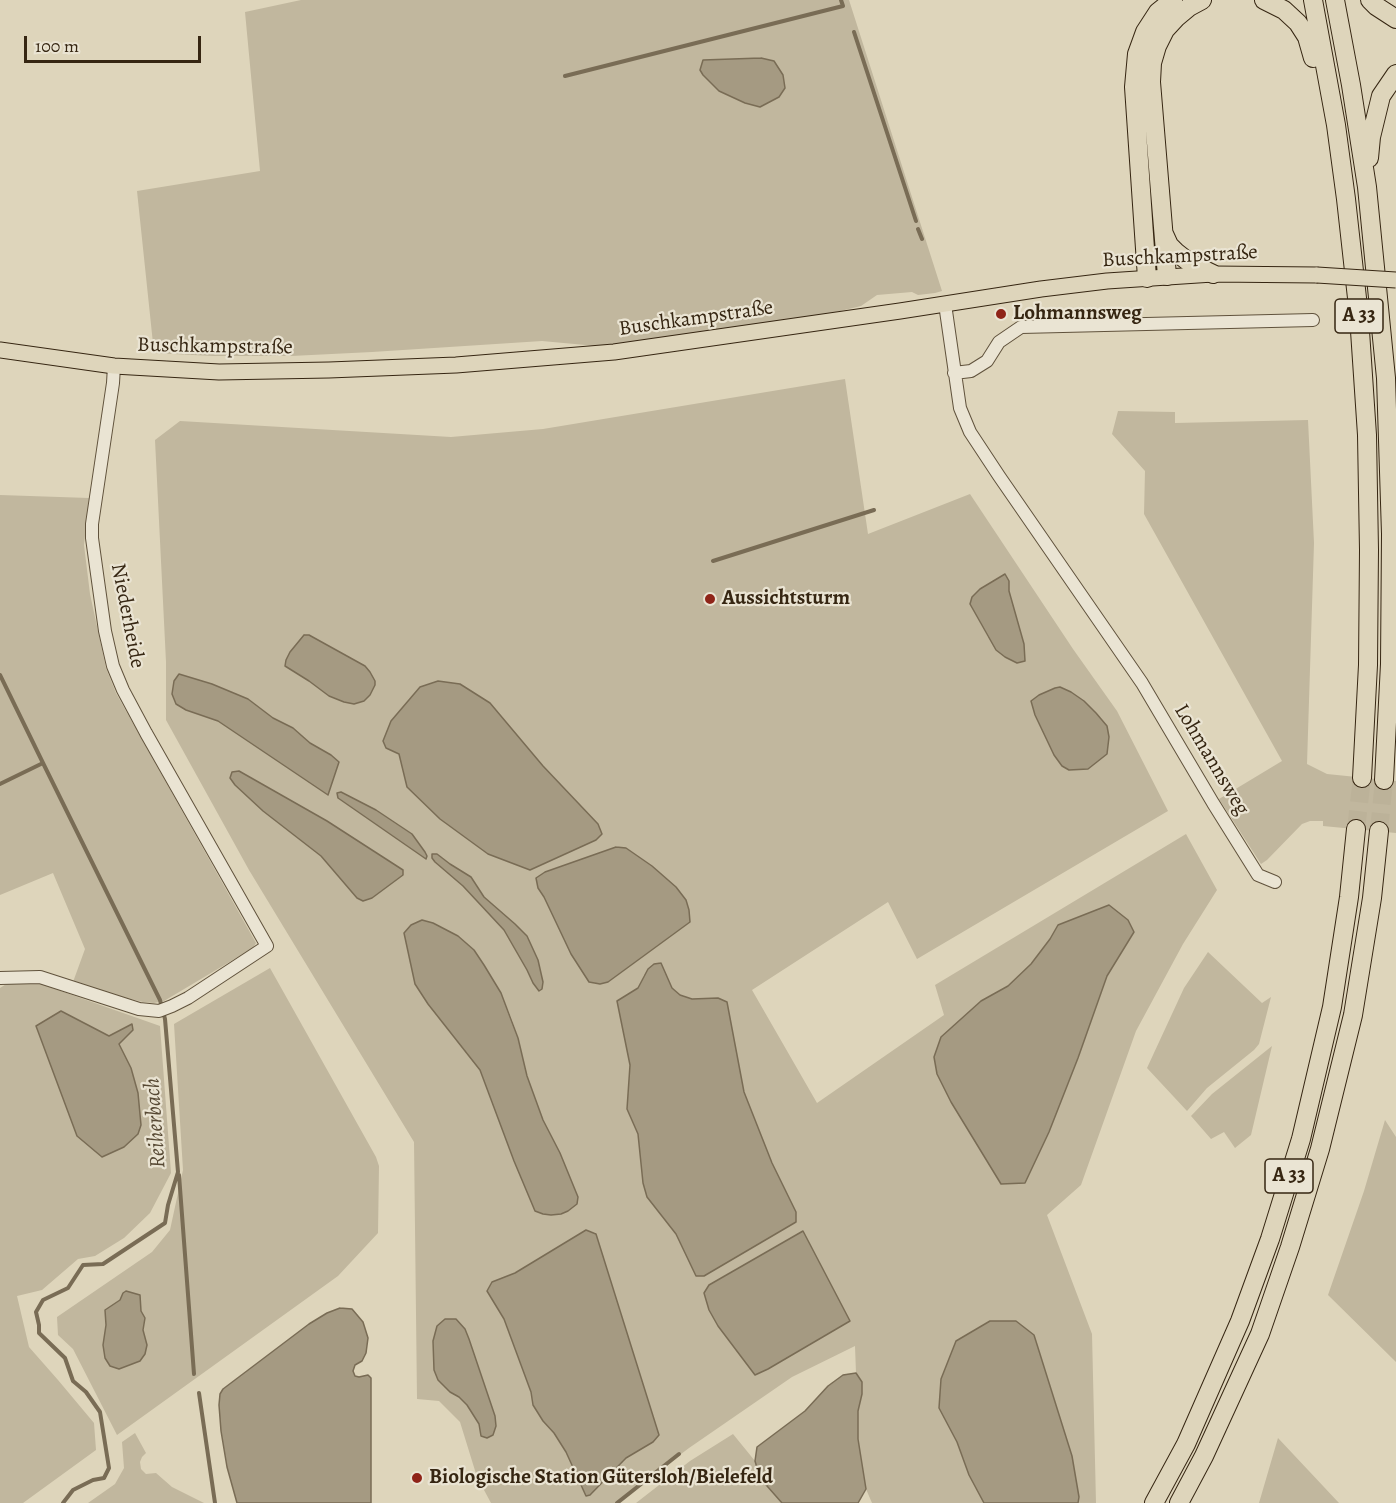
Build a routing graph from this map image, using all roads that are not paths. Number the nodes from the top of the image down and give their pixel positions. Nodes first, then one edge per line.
1 (1173, 0) edge
2 (1202, 0) edge
3 (1264, 0) edge
4 (1312, 0) edge
5 (1335, 0) edge
6 (1370, 0) edge
7 (1396, 19) edge
8 (1396, 74) edge
9 (1367, 187) junction
10 (1346, 199) junction
11 (1162, 230) junction
12 (1214, 274) junction
13 (1167, 276) junction
14 (1147, 278) junction
15 (1396, 280) edge
16 (945, 304) junction
17 (1313, 320) dead end
18 (0, 350) edge
19 (114, 366) junction
20 (954, 374) junction
21 (1362, 778) tunnel mouth
22 (1384, 780) tunnel mouth
23 (1356, 829) tunnel mouth
24 (1379, 831) tunnel mouth
25 (1275, 882) dead end
26 (0, 978) edge
27 (1154, 1503) edge
28 (1179, 1503) edge

1 - 14 highway
2 - 11 highway
3 - 10 highway
4 - 10 highway, A 33
5 - 9 highway, A 33
6 - 7 highway
8 - 9 highway
9 - 22 highway, A 33
10 - 21 highway, A 33
11 - 12 highway
11 - 13 highway
12 - 13 main road, Buschkampstraße
12 - 15 main road, Buschkampstraße, bridge
13 - 14 main road, Buschkampstraße
14 - 16 main road, Buschkampstraße
16 - 19 main road, Buschkampstraße
16 - 20 street, Lohmannsweg
17 - 20 street
18 - 19 main road, Buschkampstraße
19 - 26 street, Niederheide
20 - 25 street, Lohmannsweg
23 - 27 highway, A 33
24 - 28 highway, A 33

